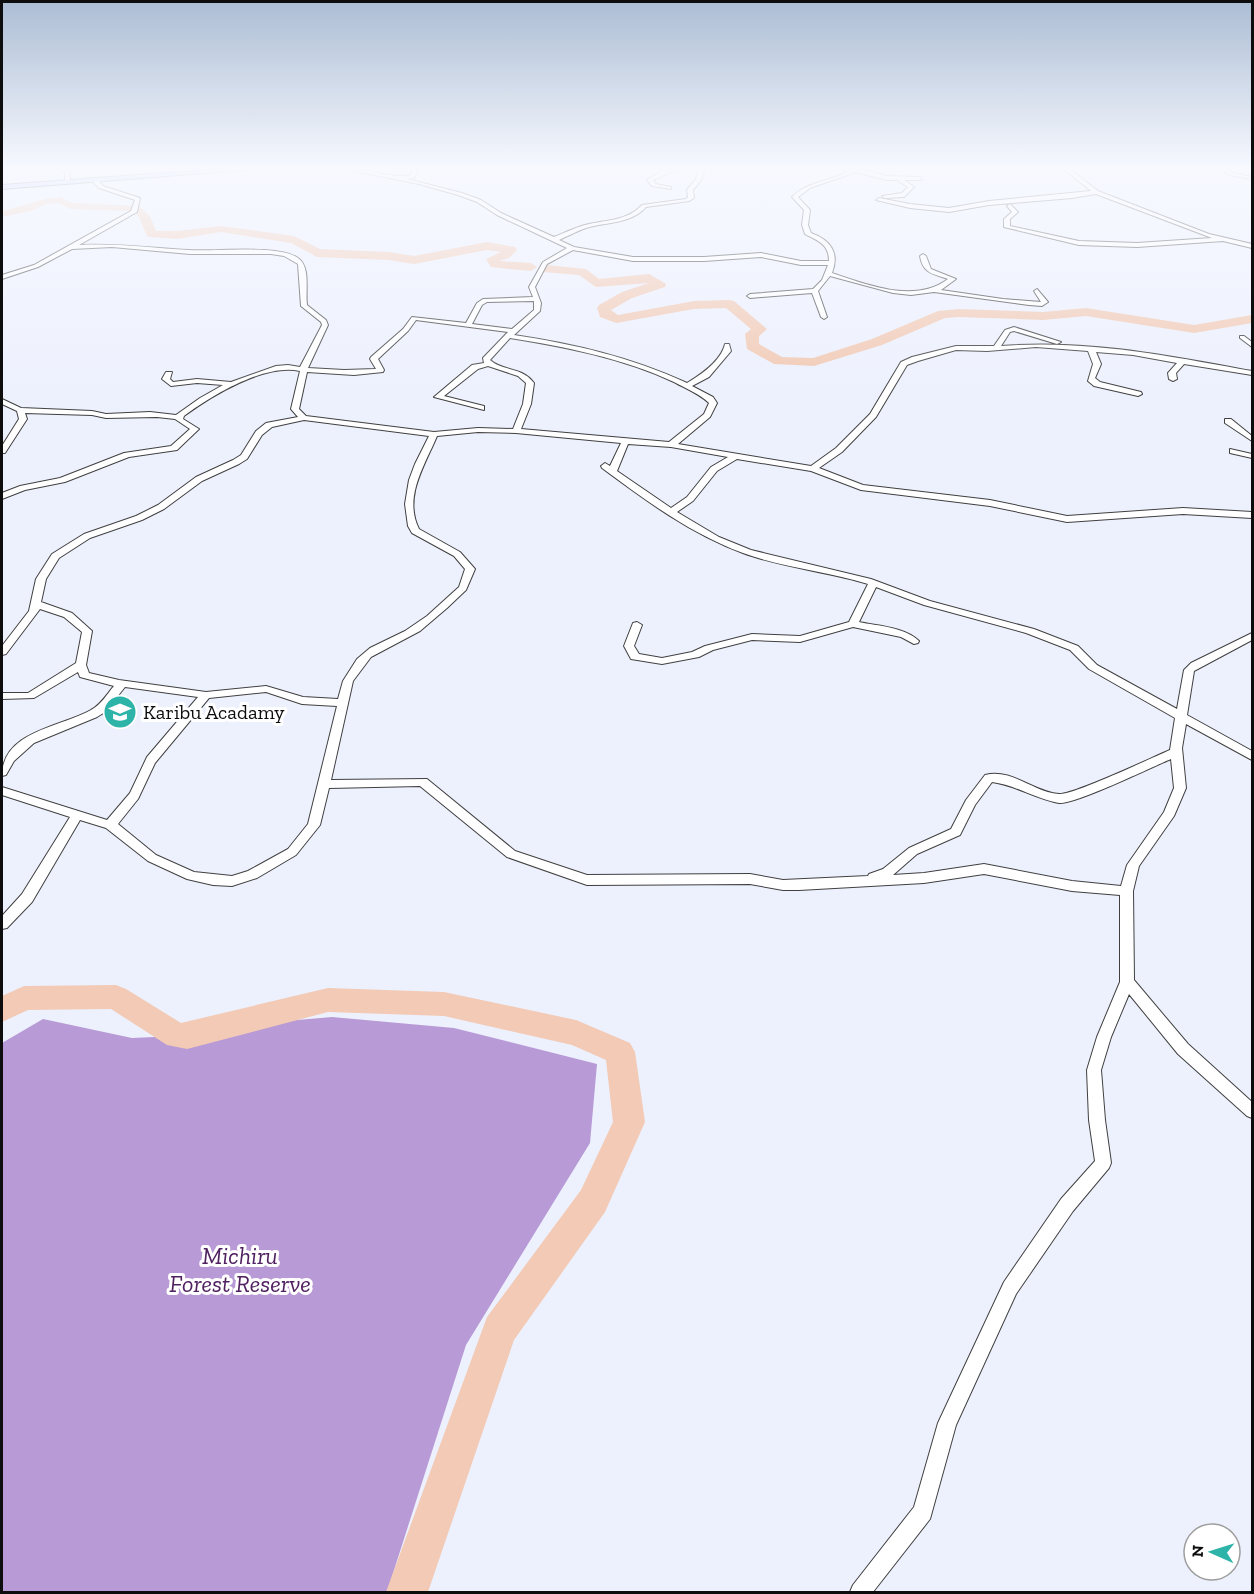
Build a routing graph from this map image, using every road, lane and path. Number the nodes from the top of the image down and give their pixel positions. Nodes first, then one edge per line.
1 (83, 241) edge
2 (560, 241) edge
3 (823, 241) edge
4 (1066, 241) edge
5 (1188, 241) edge
6 (1232, 241) edge
7 (1252, 246) edge
8 (69, 247) junction
9 (572, 248) junction
10 (923, 256) dead end
11 (832, 263) junction
12 (830, 274) junction
13 (2, 278) edge
14 (815, 291) junction
15 (936, 291) junction
16 (1037, 291) dead end
17 (750, 296) dead end
18 (537, 299) junction
19 (824, 317) dead end
20 (468, 325) junction
21 (511, 334) junction
22 (1242, 337) dead end
23 (727, 345) dead end
24 (1252, 345) edge
25 (996, 348) junction
26 (1075, 348) junction
27 (1091, 349) junction
28 (1183, 360) junction
29 (488, 364) junction
30 (304, 370) junction
31 (169, 374) dead end
32 (1252, 374) edge
33 (1173, 379) dead end
34 (234, 384) junction
35 (686, 386) junction
36 (1138, 394) dead end
37 (2, 401) edge
38 (481, 408) dead end
39 (20, 410) junction
40 (179, 417) junction
41 (304, 418) junction
42 (1228, 421) dead end
43 (516, 431) junction
44 (434, 434) junction
45 (1252, 439) edge
46 (626, 440) junction
47 (671, 445) junction
48 (2, 451) edge
49 (1233, 451) dead end
50 (736, 456) junction
51 (1252, 456) edge
52 (813, 470) junction
53 (2, 496) edge
54 (673, 511) junction
55 (1252, 515) edge
56 (873, 583) junction
57 (36, 604) junction
58 (853, 624) junction
59 (637, 625) dead end
60 (1252, 636) edge
61 (914, 641) dead end
62 (2, 652) edge
63 (81, 665) junction
64 (120, 684) junction
65 (206, 695) junction
66 (2, 696) edge
67 (343, 703) junction
68 (1180, 714) junction
69 (1177, 752) junction
70 (1252, 756) edge
71 (2, 772) edge
72 (323, 784) junction
73 (2, 791) edge
74 (78, 814) junction
75 (110, 825) junction
76 (857, 883) junction
77 (1126, 891) junction
78 (2, 924) edge
79 (1127, 982) junction
80 (1252, 1111) edge
81 (860, 1593) edge

1 - 8 street
2 - 9 street
3 - 11 street
4 - 5 street
6 - 7 street
8 - 13 street
8 - 30 street
9 - 11 street
9 - 18 street
10 - 15 street
11 - 12 street
12 - 14 street
12 - 15 street
14 - 17 street
14 - 19 street
15 - 16 street
18 - 20 street
18 - 21 street
20 - 21 street
20 - 30 street
21 - 29 street
21 - 35 street
22 - 24 street
23 - 35 street
25 - 26 street
25 - 26 street
25 - 52 street
26 - 27 street
27 - 28 street
27 - 36 street
28 - 32 street
28 - 33 street
29 - 38 street
29 - 43 street
30 - 34 street
30 - 41 street
31 - 34 street
34 - 40 street
35 - 47 street
37 - 39 street
39 - 40 street
39 - 48 street
40 - 53 street
41 - 44 street
41 - 57 street
42 - 45 street
43 - 44 street
43 - 46 street
44 - 67 street
46 - 47 street
46 - 54 street
47 - 50 street
49 - 51 street
50 - 52 street
50 - 54 street
52 - 55 street
54 - 56 street
56 - 58 street
56 - 68 street
57 - 62 street
57 - 63 street
58 - 59 street
58 - 61 street
60 - 68 street
63 - 64 street
63 - 66 street
64 - 65 street
64 - 71 street
65 - 67 street
65 - 75 street
67 - 72 street
68 - 69 street
68 - 70 street
69 - 76 street
69 - 77 street
72 - 75 street
72 - 76 street
73 - 74 street
74 - 75 street
74 - 78 street
76 - 77 street
77 - 79 street
79 - 80 street
79 - 81 street

